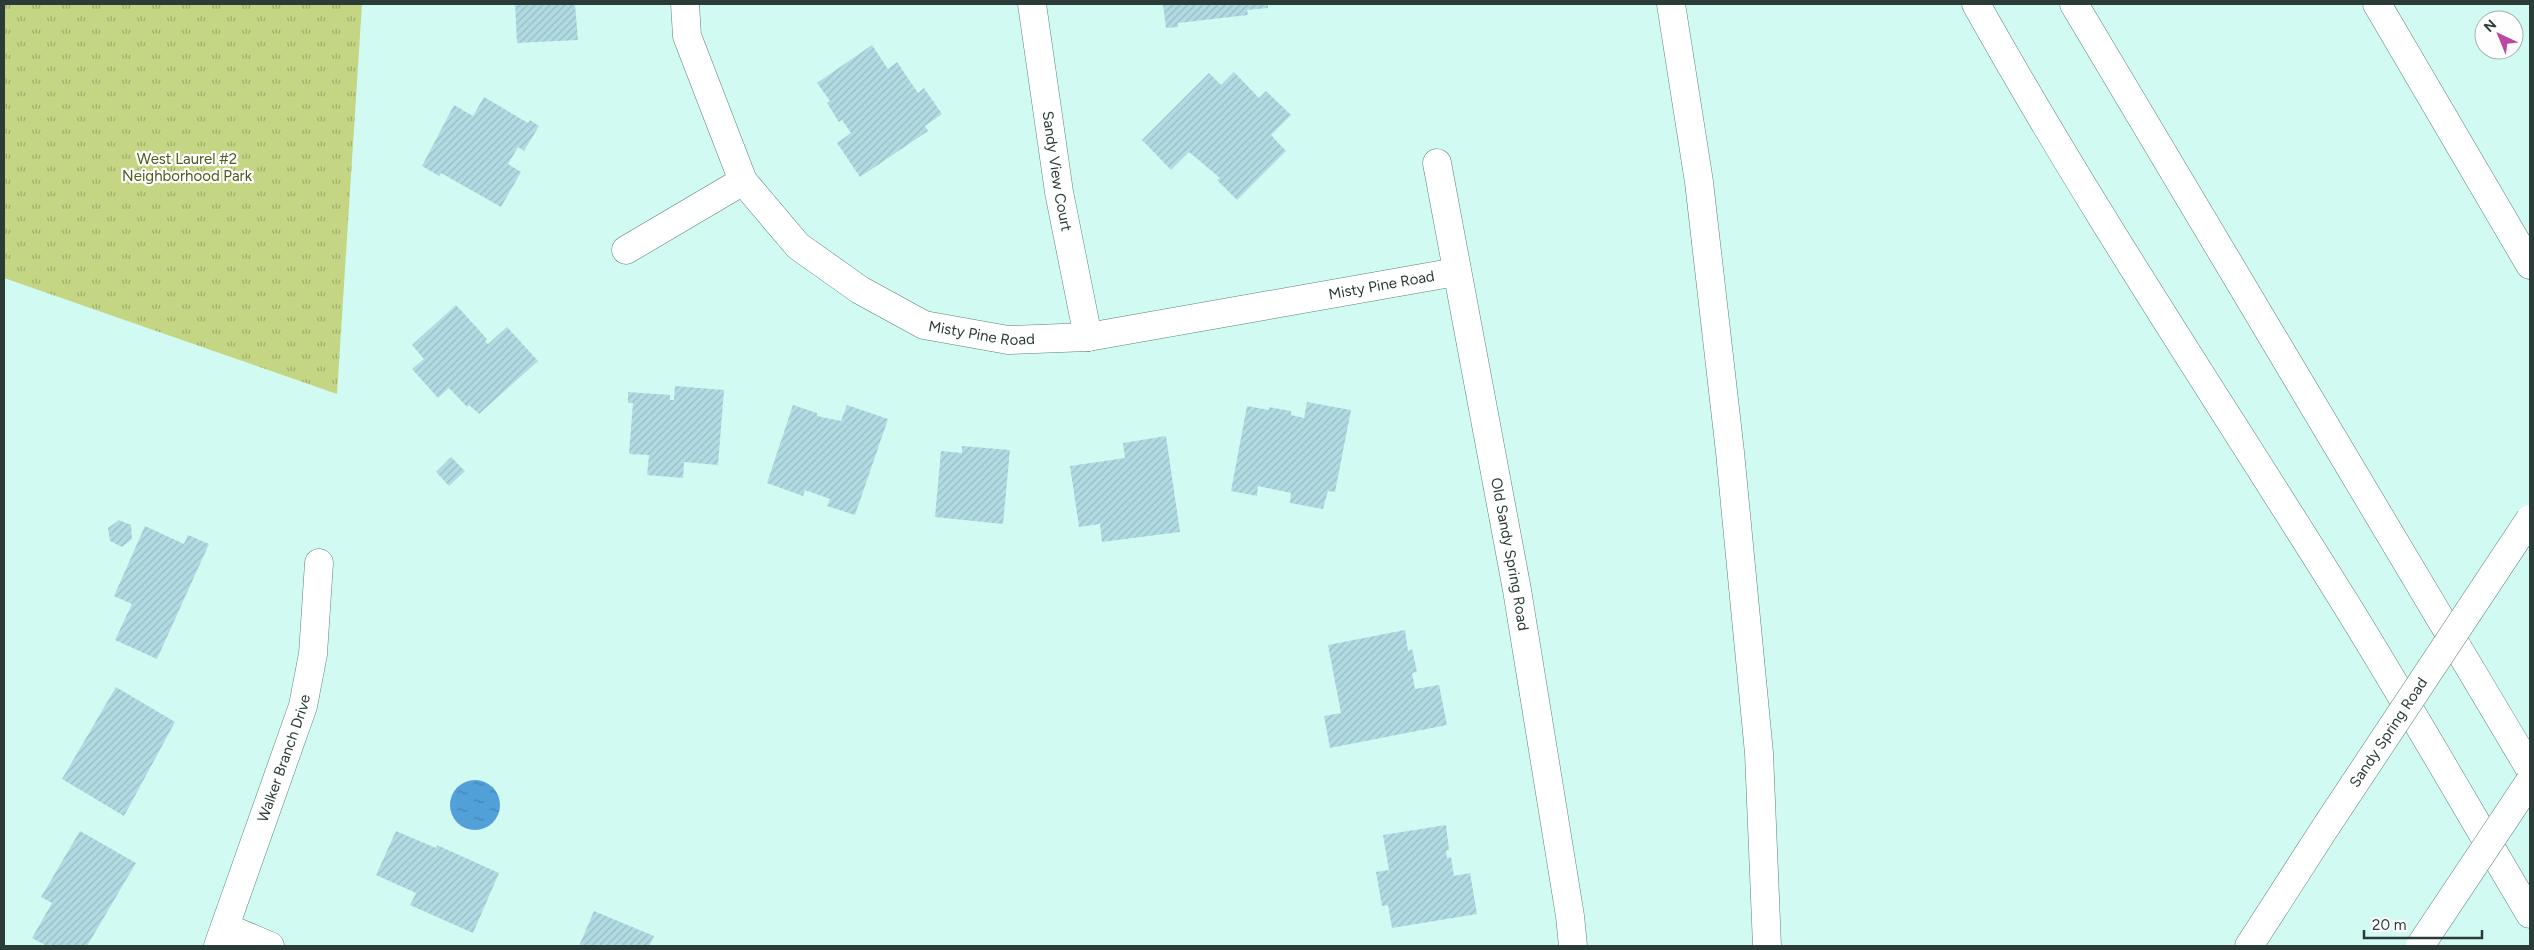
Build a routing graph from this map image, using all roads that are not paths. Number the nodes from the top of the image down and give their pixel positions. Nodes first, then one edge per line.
1 (685, 4) edge
2 (1032, 4) edge
3 (1671, 4) edge
4 (1976, 4) edge
5 (2074, 4) edge
6 (2377, 4) edge
7 (1437, 164) dead end
8 (744, 181) junction
9 (626, 250) dead end
10 (2530, 265) edge
11 (1456, 272) junction
12 (1088, 337) junction
13 (2530, 520) edge
14 (319, 563) dead end
15 (2530, 770) edge
16 (2530, 781) edge
17 (2530, 914) edge
18 (222, 937) edge
19 (270, 946) edge
20 (1573, 946) edge
21 (1767, 946) edge
22 (2249, 946) edge
23 (2420, 946) edge

1 - 8 main road, Misty Pine Road
2 - 12 main road, Sandy View Court
3 - 21 main road
4 - 17 main road
5 - 15 main road
6 - 10 main road
7 - 11 main road, Old Sandy Spring Road
8 - 9 main road
8 - 12 main road, Misty Pine Road
11 - 12 main road, Misty Pine Road
11 - 20 main road, Old Sandy Spring Road
13 - 22 main road, Sandy Spring Road, bridge
14 - 18 main road, Walker Branch Drive
16 - 23 main road, bridge
18 - 19 main road

